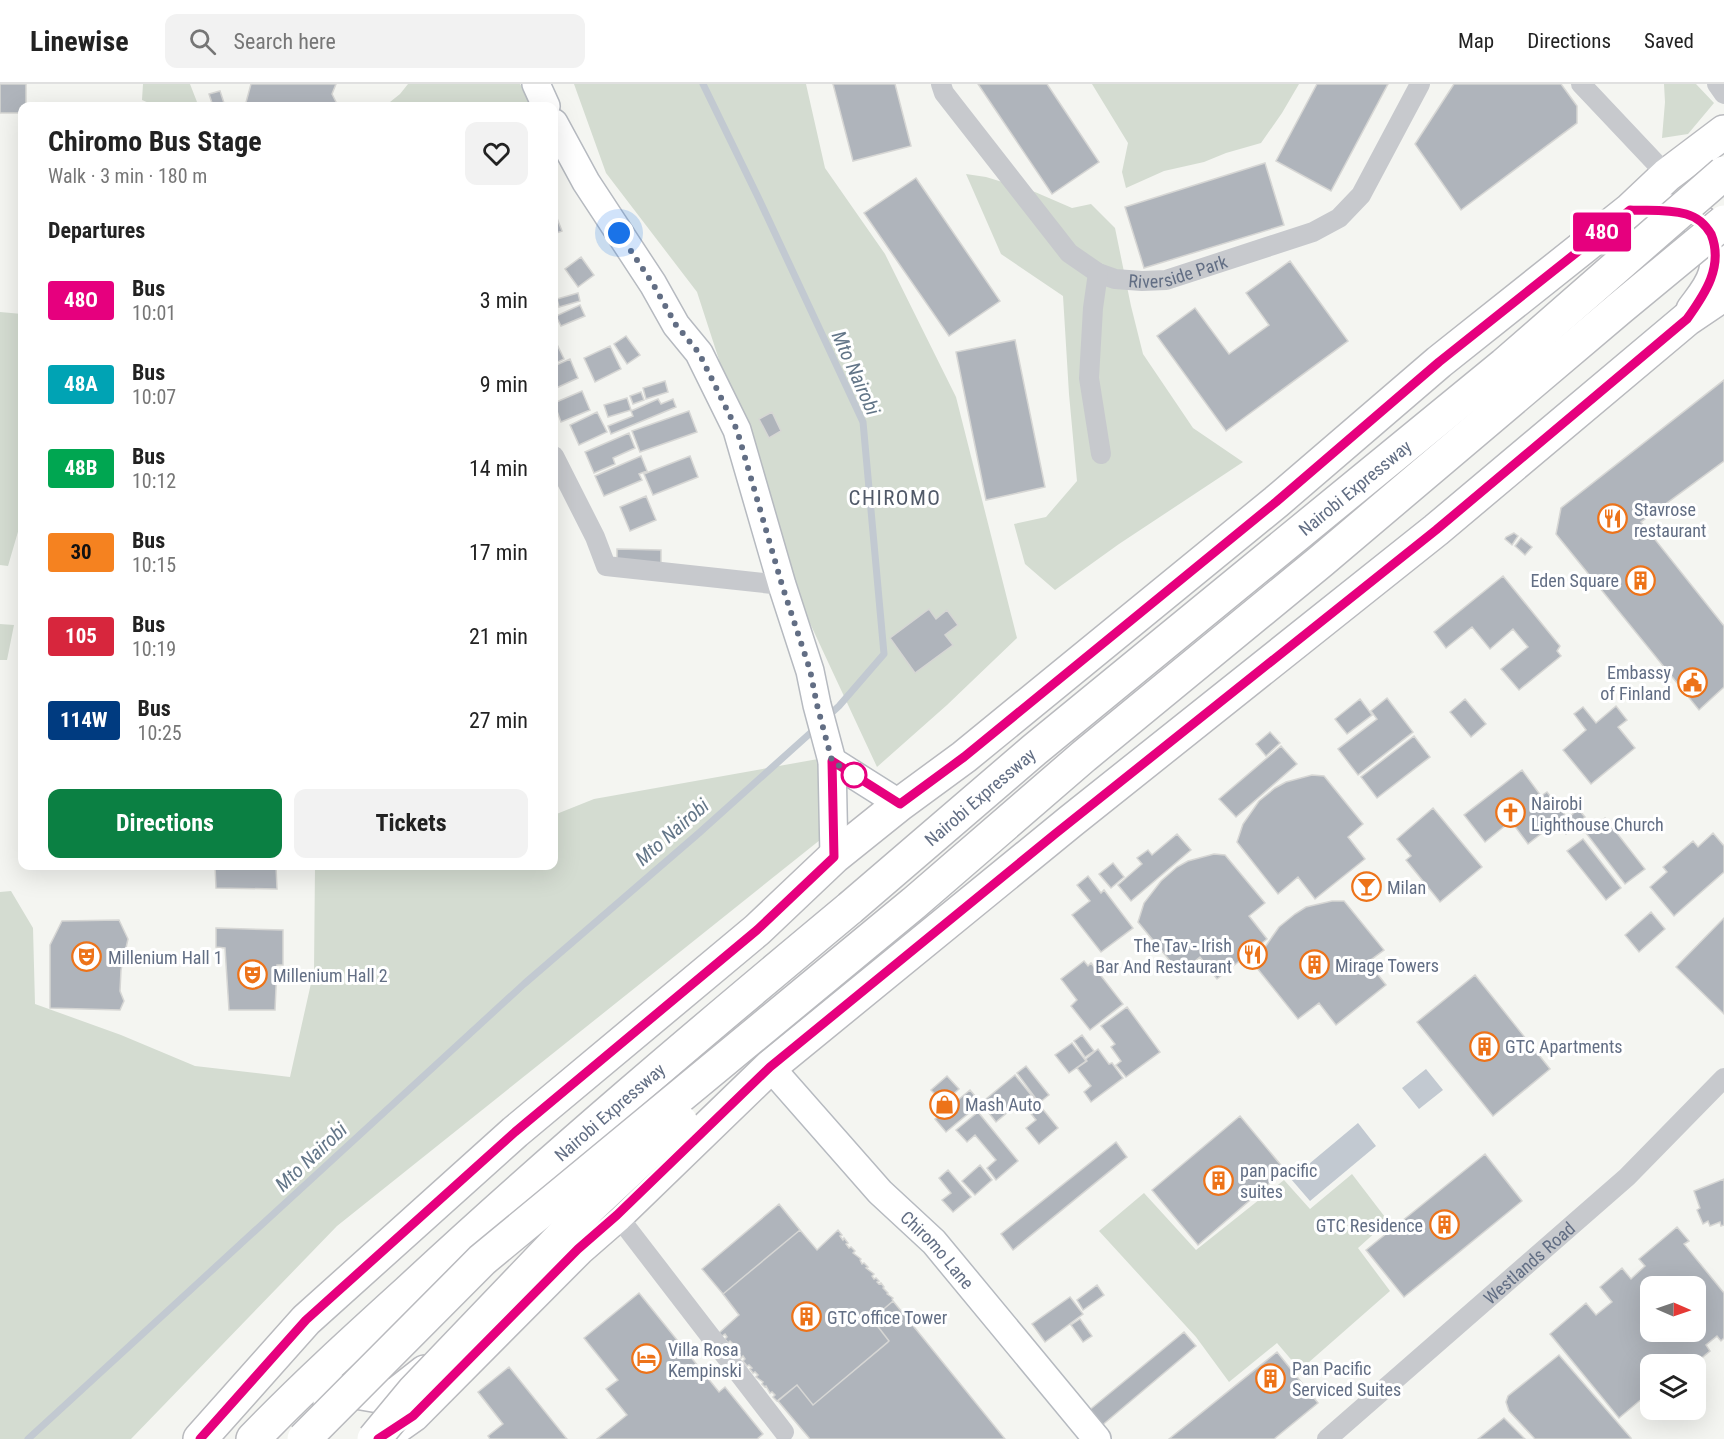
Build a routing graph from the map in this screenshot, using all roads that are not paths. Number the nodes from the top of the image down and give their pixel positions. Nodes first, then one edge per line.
1 (536, 84) edge
2 (941, 84) edge
3 (1420, 84) edge
4 (1581, 84) edge
5 (1717, 84) edge
6 (1724, 94) edge
7 (544, 102) edge
8 (558, 130) edge
9 (1721, 134) edge
10 (1724, 173) edge
11 (1666, 175) junction
12 (1630, 210) junction
13 (1724, 217) edge
14 (1724, 222) edge
15 (1098, 273) junction
16 (1724, 294) edge
17 (1687, 319) junction
18 (1101, 454) dead end
19 (558, 464) edge
20 (782, 585) junction
21 (831, 754) junction
22 (900, 804) junction
23 (834, 857) junction
24 (914, 903) junction
25 (770, 1067) junction
26 (1724, 1078) edge
27 (617, 1215) junction
28 (578, 1249) junction
29 (784, 1432) dead end
30 (200, 1439) edge
31 (253, 1439) edge
32 (290, 1439) edge
33 (304, 1439) edge
34 (376, 1439) edge
35 (1097, 1439) edge
36 (1327, 1439) edge

1 - 7 street
2 - 15 street, Riverside Park
3 - 15 street, Riverside Park
4 - 11 street
5 - 6 street
8 - 20 street
9 - 11 highway
9 - 13 highway
10 - 31 highway, Nairobi Expressway, bridge
11 - 12 highway
12 - 17 highway
12 - 22 highway
14 - 24 highway, Nairobi Expressway, bridge
15 - 18 street
16 - 17 highway
17 - 25 highway
19 - 20 street
20 - 21 street
21 - 22 street
21 - 23 street
22 - 23 highway
23 - 30 highway
24 - 33 highway, Nairobi Expressway, bridge
24 - 34 highway, bridge
25 - 27 highway
25 - 35 street, Chiromo Lane
26 - 36 street, Westlands Road
27 - 28 highway
27 - 29 street
28 - 32 highway
28 - 34 highway

